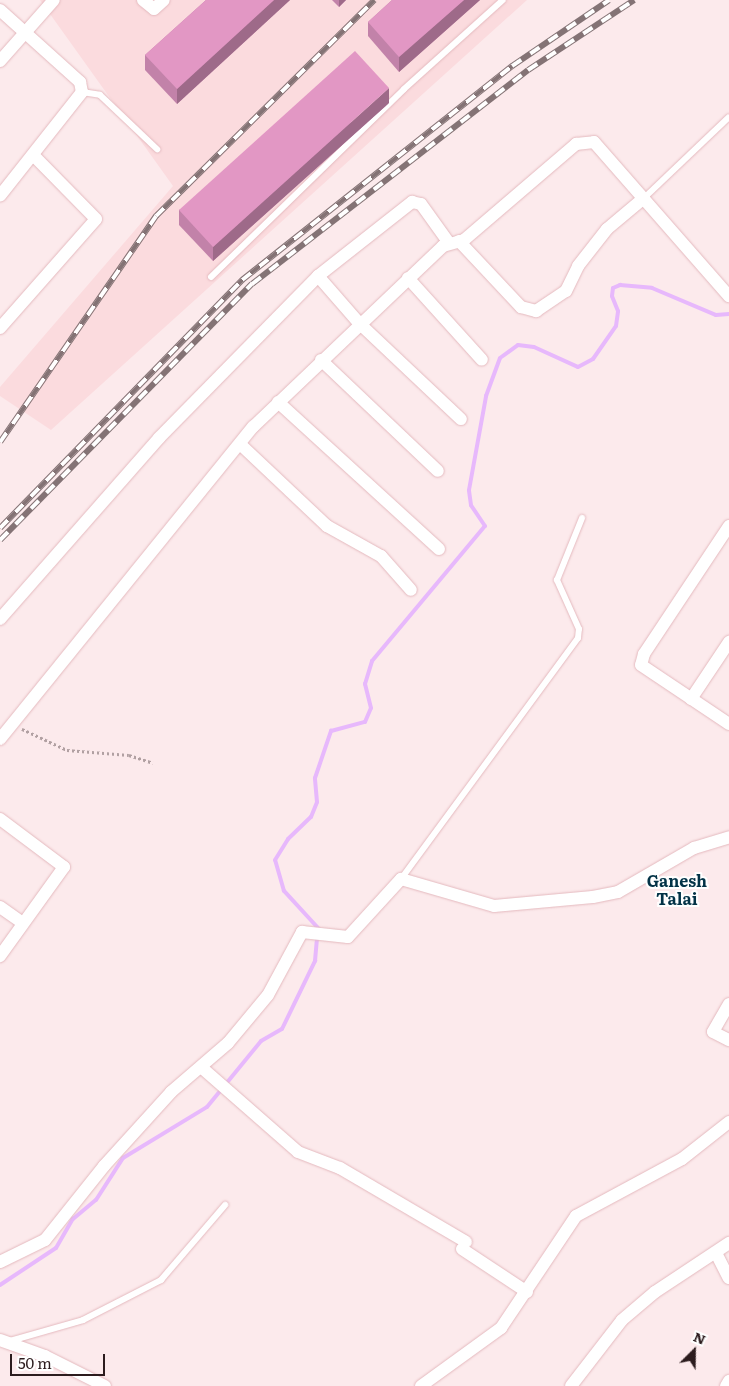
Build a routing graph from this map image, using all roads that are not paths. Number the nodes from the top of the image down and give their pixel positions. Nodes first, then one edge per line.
1 (54, 0) edge
2 (143, 0) edge
3 (164, 0) edge
4 (503, 0) edge
5 (0, 10) edge
6 (25, 33) junction
7 (0, 61) edge
8 (82, 92) junction
9 (729, 117) edge
10 (158, 149) dead end
11 (34, 156) junction
12 (0, 196) edge
13 (644, 198) junction
14 (454, 242) junction
15 (318, 276) junction
16 (211, 277) dead end
17 (408, 278) junction
18 (729, 296) edge
19 (359, 323) junction
20 (0, 328) edge
21 (320, 360) junction
22 (482, 360) dead end
23 (278, 402) junction
24 (461, 419) dead end
25 (240, 444) junction
26 (438, 471) dead end
27 (582, 518) dead end
28 (729, 526) edge
29 (439, 549) dead end
30 (411, 590) dead end
31 (0, 618) edge
32 (729, 642) edge
33 (690, 699) junction
34 (729, 724) edge
35 (5, 729) edge
36 (0, 819) edge
37 (729, 837) edge
38 (401, 879) junction
39 (0, 907) edge
40 (23, 923) junction
41 (0, 956) edge
42 (729, 1004) edge
43 (729, 1040) edge
44 (202, 1067) junction
45 (729, 1122) edge
46 (225, 1205) dead end
47 (729, 1243) edge
48 (716, 1253) junction
49 (0, 1262) edge
50 (729, 1278) edge
51 (528, 1292) junction
52 (4, 1341) edge
53 (729, 1381) edge
54 (106, 1386) edge
55 (420, 1386) edge
56 (571, 1386) edge
57 (726, 1386) edge

1 - 6 street
2 - 3 street
4 - 16 lane
5 - 6 street
6 - 7 street
6 - 8 street
8 - 10 lane
8 - 11 street
9 - 13 lane
11 - 12 street
11 - 20 street
13 - 14 street
13 - 14 street
13 - 18 street
14 - 15 street
14 - 17 street
15 - 19 street
15 - 31 street
17 - 19 street
17 - 22 street
19 - 21 street
19 - 24 street
21 - 23 street
21 - 26 street
23 - 25 street
23 - 29 street
25 - 30 street
25 - 35 street
27 - 38 lane
28 - 33 street
32 - 33 street
33 - 34 street
36 - 40 street
37 - 38 street
38 - 44 street
39 - 40 street
40 - 41 street
42 - 43 street
44 - 49 street
44 - 51 street
45 - 51 street
46 - 52 lane
47 - 48 street
48 - 50 street
48 - 56 street
51 - 55 street
52 - 54 street
53 - 57 street

